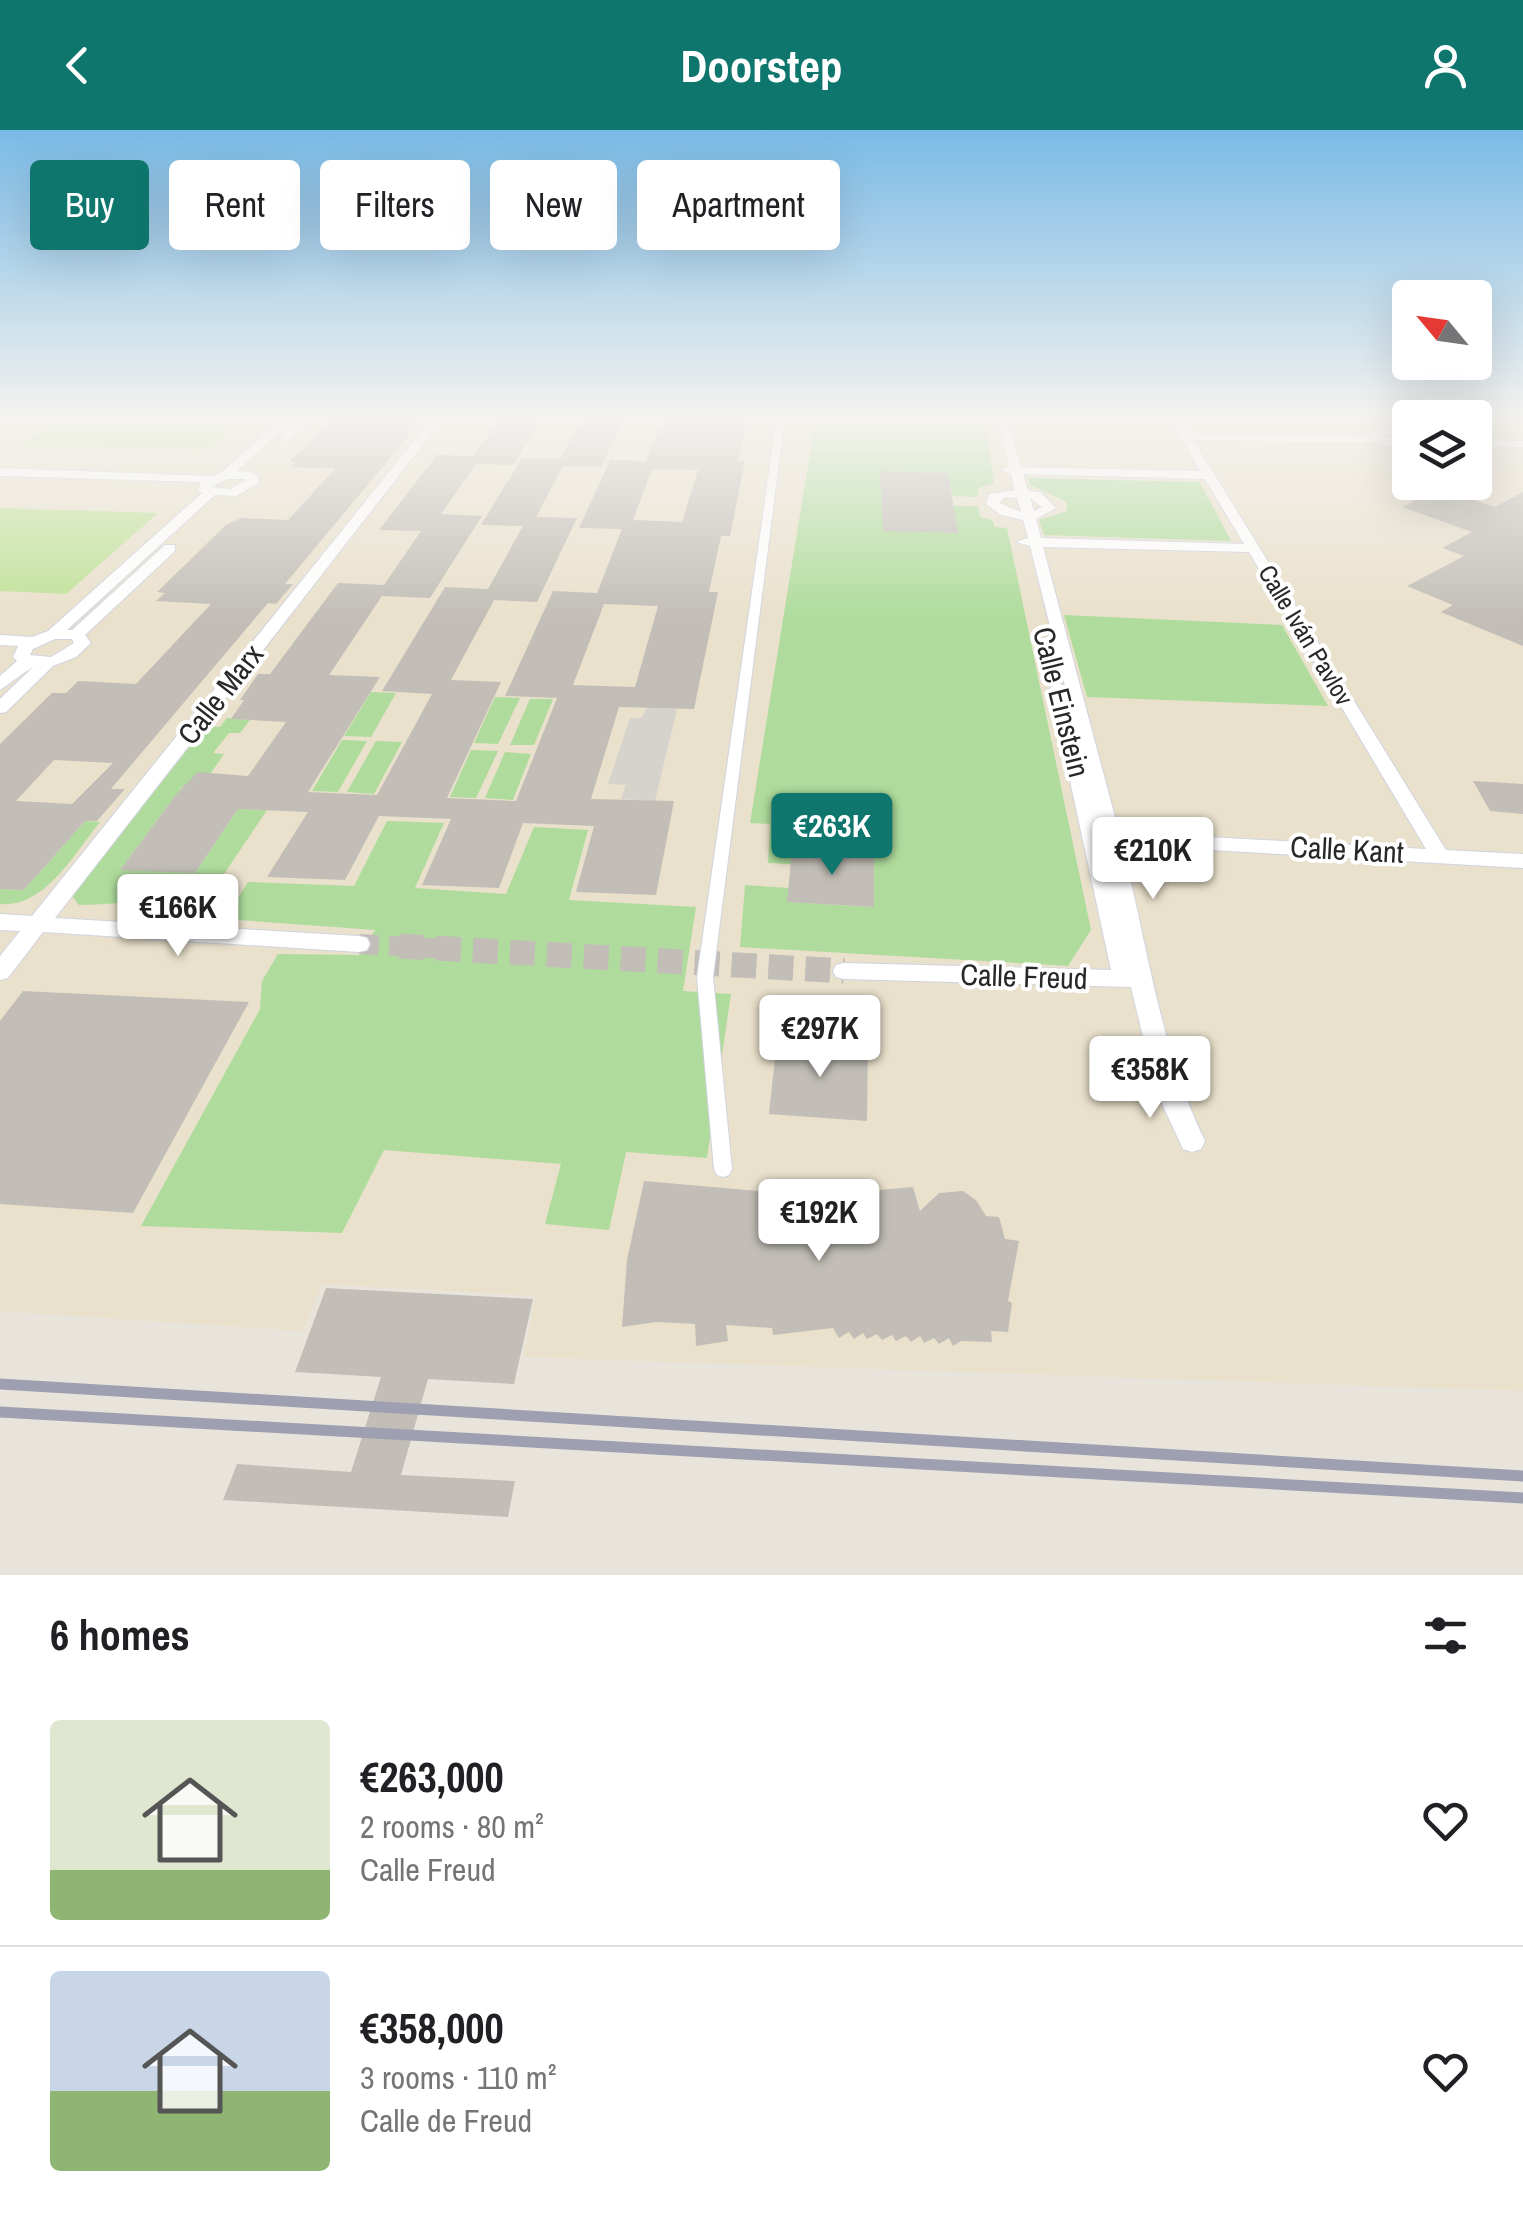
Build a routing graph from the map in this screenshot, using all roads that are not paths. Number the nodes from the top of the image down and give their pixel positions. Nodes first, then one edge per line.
1 (31, 483) edge
2 (176, 483) edge
3 (219, 483) edge
4 (252, 483) edge
5 (386, 483) edge
6 (772, 483) edge
7 (1014, 483) edge
8 (1215, 483) edge
9 (216, 486) junction
10 (1016, 492) junction
11 (1021, 515) junction
12 (1028, 542) junction
13 (1254, 548) junction
14 (54, 634) junction
15 (76, 634) junction
16 (0, 640) edge
17 (27, 652) junction
18 (0, 653) edge
19 (50, 662) junction
20 (0, 685) edge
21 (0, 708) edge
22 (1103, 837) junction
23 (1438, 853) junction
24 (1523, 861) edge
25 (0, 922) edge
26 (34, 924) junction
27 (359, 944) tunnel mouth
28 (844, 971) tunnel mouth
29 (0, 972) edge
30 (1134, 979) junction
31 (1192, 1141) dead end
32 (723, 1168) dead end

1 - 9 street
2 - 9 street
3 - 9 street
4 - 9 street
5 - 26 street, Calle Marx
6 - 32 street
7 - 10 street, Calle Einstein
8 - 13 street, Calle Iván Pavlov
9 - 14 street
9 - 15 street
10 - 11 street, Calle Einstein
10 - 11 street, Calle Einstein
10 - 11 street, Calle Einstein
11 - 12 street, Calle Einstein
12 - 13 street
12 - 22 street, Calle Einstein
13 - 23 street, Calle Iván Pavlov
14 - 15 street
14 - 17 street
15 - 19 street
16 - 17 street
17 - 18 street
17 - 19 street
17 - 20 street
19 - 21 street
22 - 23 street, Calle Kant
22 - 30 street, Calle Einstein
23 - 24 street, Calle Kant
25 - 26 street
26 - 27 street
26 - 29 street, Calle Marx
28 - 30 street, Calle Freud
30 - 31 street, Calle Einstein

